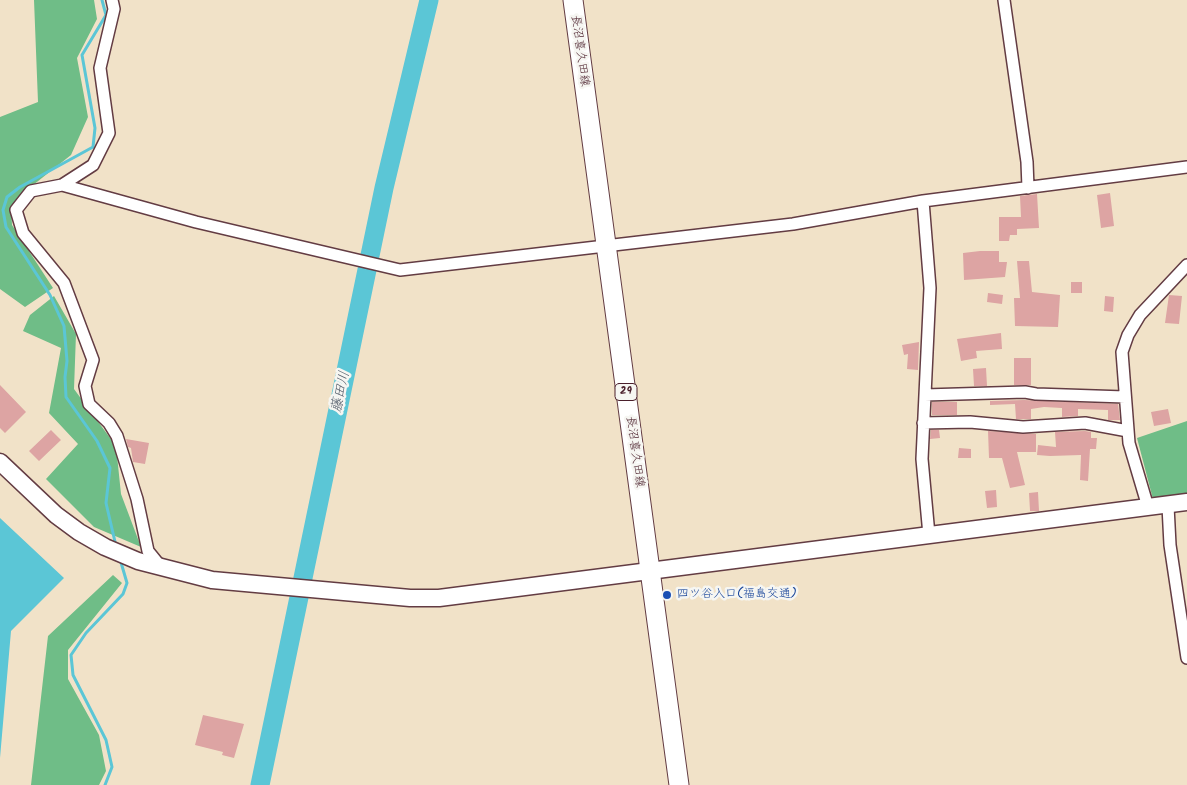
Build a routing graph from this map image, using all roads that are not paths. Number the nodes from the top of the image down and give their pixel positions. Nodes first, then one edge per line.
1 (112, 0) edge
2 (572, 0) edge
3 (1004, 0) edge
4 (1187, 167) edge
5 (62, 184) junction
6 (1028, 188) junction
7 (923, 201) junction
8 (606, 245) junction
9 (1187, 265) edge
10 (924, 395) junction
11 (1125, 397) junction
12 (923, 423) junction
13 (1128, 431) junction
14 (0, 462) edge
15 (1187, 502) edge
16 (1168, 506) junction
17 (1148, 507) junction
18 (929, 535) junction
19 (161, 567) junction
20 (650, 570) junction
21 (1187, 658) edge
22 (679, 785) edge

1 - 5 street
2 - 8 main road, 長沼喜久田線 / 29
3 - 6 street
4 - 6 street
5 - 8 street
5 - 19 street
6 - 7 street
7 - 8 street
7 - 10 street
8 - 20 main road, 長沼喜久田線 / 29
9 - 11 street
10 - 11 street
10 - 12 street
11 - 13 street
12 - 13 street
12 - 18 street
13 - 17 street
14 - 19 street
15 - 16 street
16 - 17 street
16 - 21 street
17 - 18 street
18 - 20 street
19 - 20 street
20 - 22 main road, 長沼喜久田線 / 29

